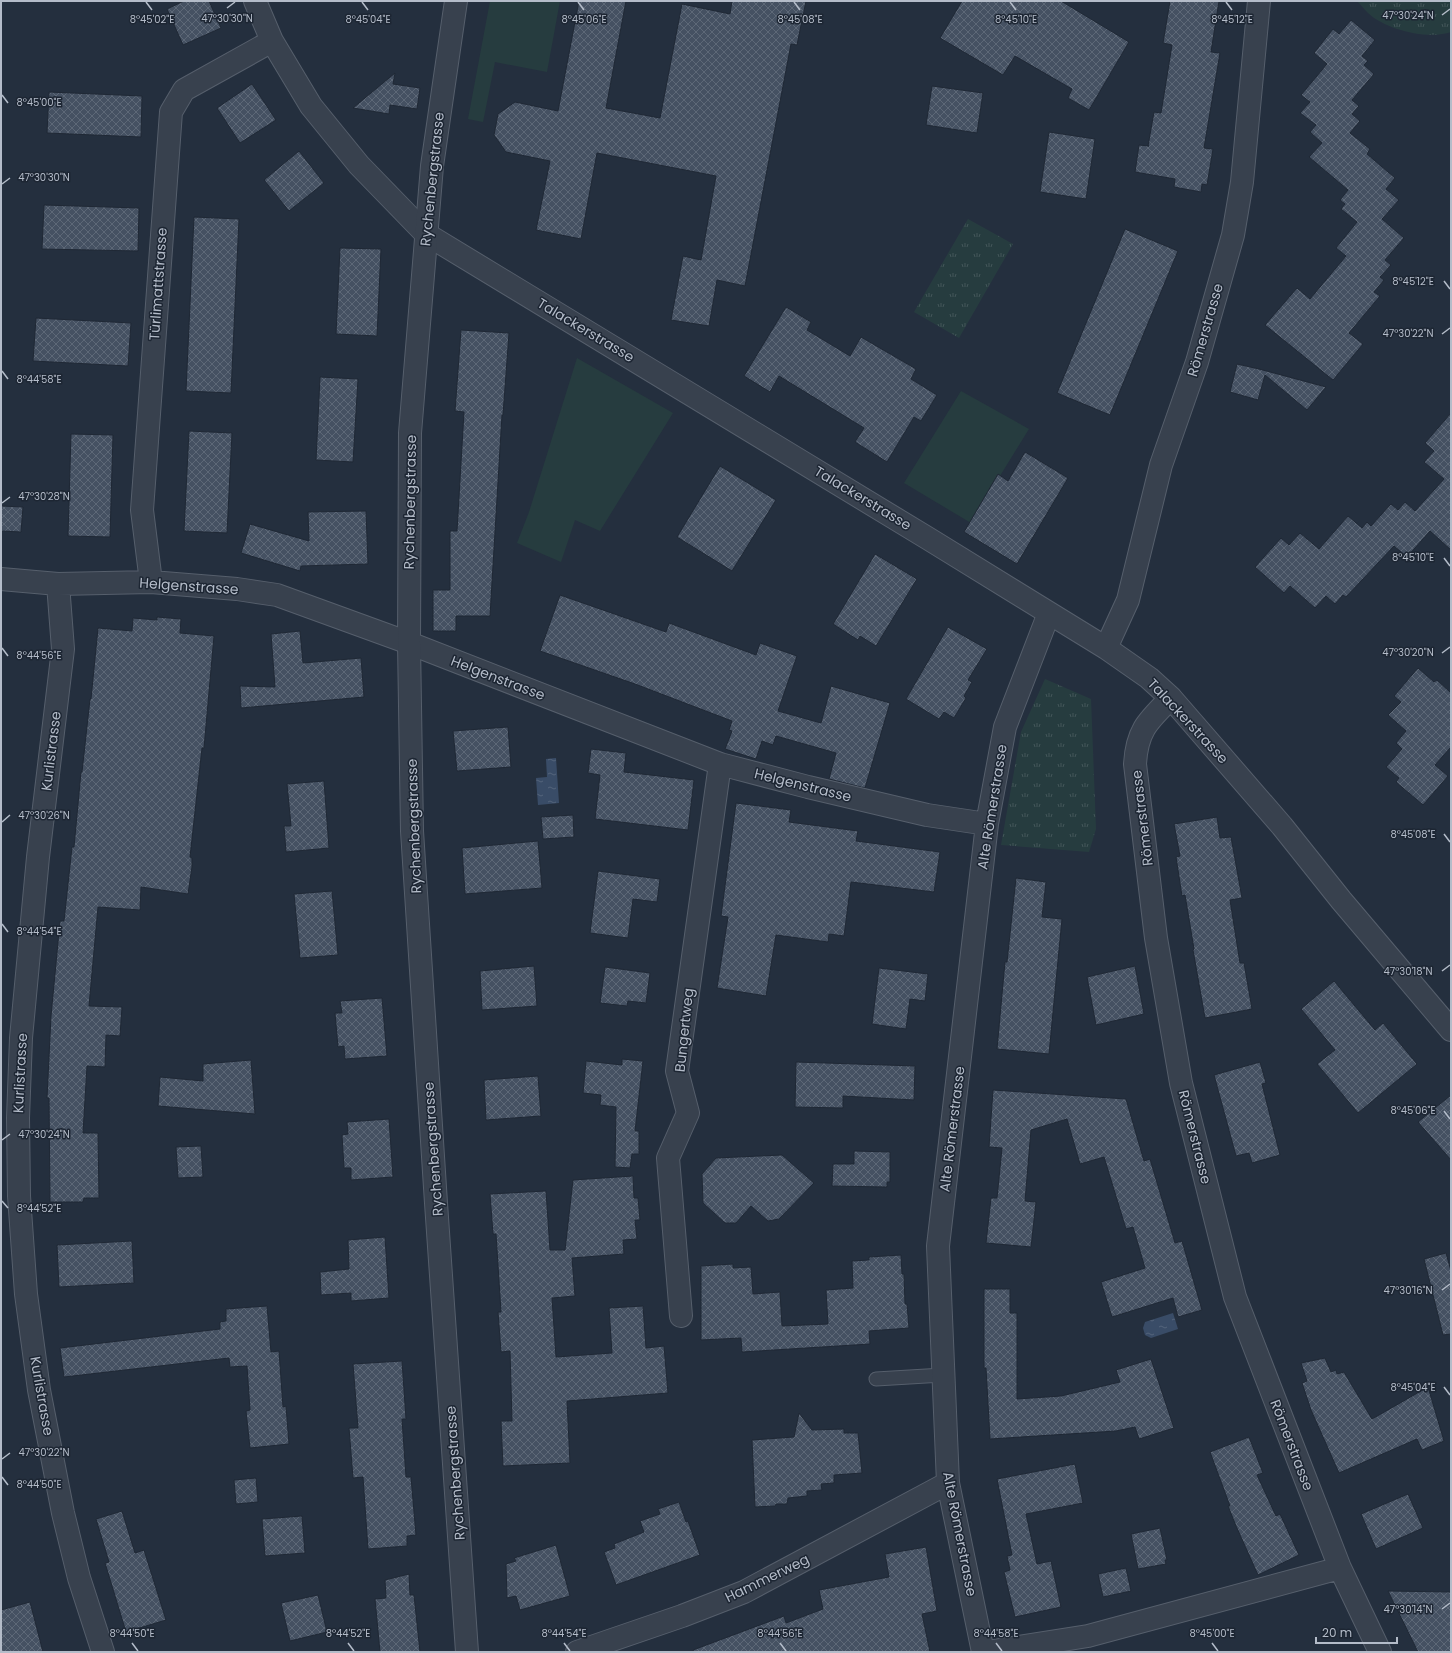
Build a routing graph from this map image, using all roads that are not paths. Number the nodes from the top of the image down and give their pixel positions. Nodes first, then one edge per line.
1 (255, 1) edge
2 (456, 1) edge
3 (1259, 1) edge
4 (272, 41) junction
5 (426, 234) junction
6 (1, 579) edge
7 (152, 582) junction
8 (58, 584) junction
9 (1049, 613) junction
10 (408, 643) junction
11 (1106, 648) junction
12 (1171, 698) junction
13 (720, 764) junction
14 (987, 824) junction
15 (1451, 1030) edge
16 (681, 1316) dead end
17 (943, 1375) junction
18 (876, 1379) dead end
19 (948, 1483) junction
20 (1340, 1568) junction
21 (103, 1652) edge
22 (468, 1652) edge
23 (577, 1652) edge
24 (983, 1652) edge
25 (987, 1652) edge
26 (1380, 1652) edge

1 - 4 street, Talackerstrasse
2 - 5 street, Rychenbergstrasse
3 - 11 street, Römerstrasse
4 - 5 street, Talackerstrasse
4 - 7 street, Türlimattstrasse
5 - 9 street, Talackerstrasse
5 - 10 street, Rychenbergstrasse
6 - 8 street, Helgenstrasse
7 - 8 street, Helgenstrasse
7 - 10 street, Helgenstrasse
8 - 21 street, Kurlistrasse
9 - 11 street, Talackerstrasse
9 - 14 street, Alte Römerstrasse
10 - 13 street, Helgenstrasse
10 - 22 street, Rychenbergstrasse
11 - 12 street, Talackerstrasse
12 - 15 street, Talackerstrasse
12 - 20 street, Römerstrasse
13 - 14 street, Helgenstrasse
13 - 16 street, Bungertweg
14 - 17 street, Alte Römerstrasse
17 - 18 lane
17 - 19 street, Alte Römerstrasse
19 - 23 street, Hammerweg
19 - 24 street, Alte Römerstrasse
20 - 25 street
20 - 26 street, Römerstrasse

